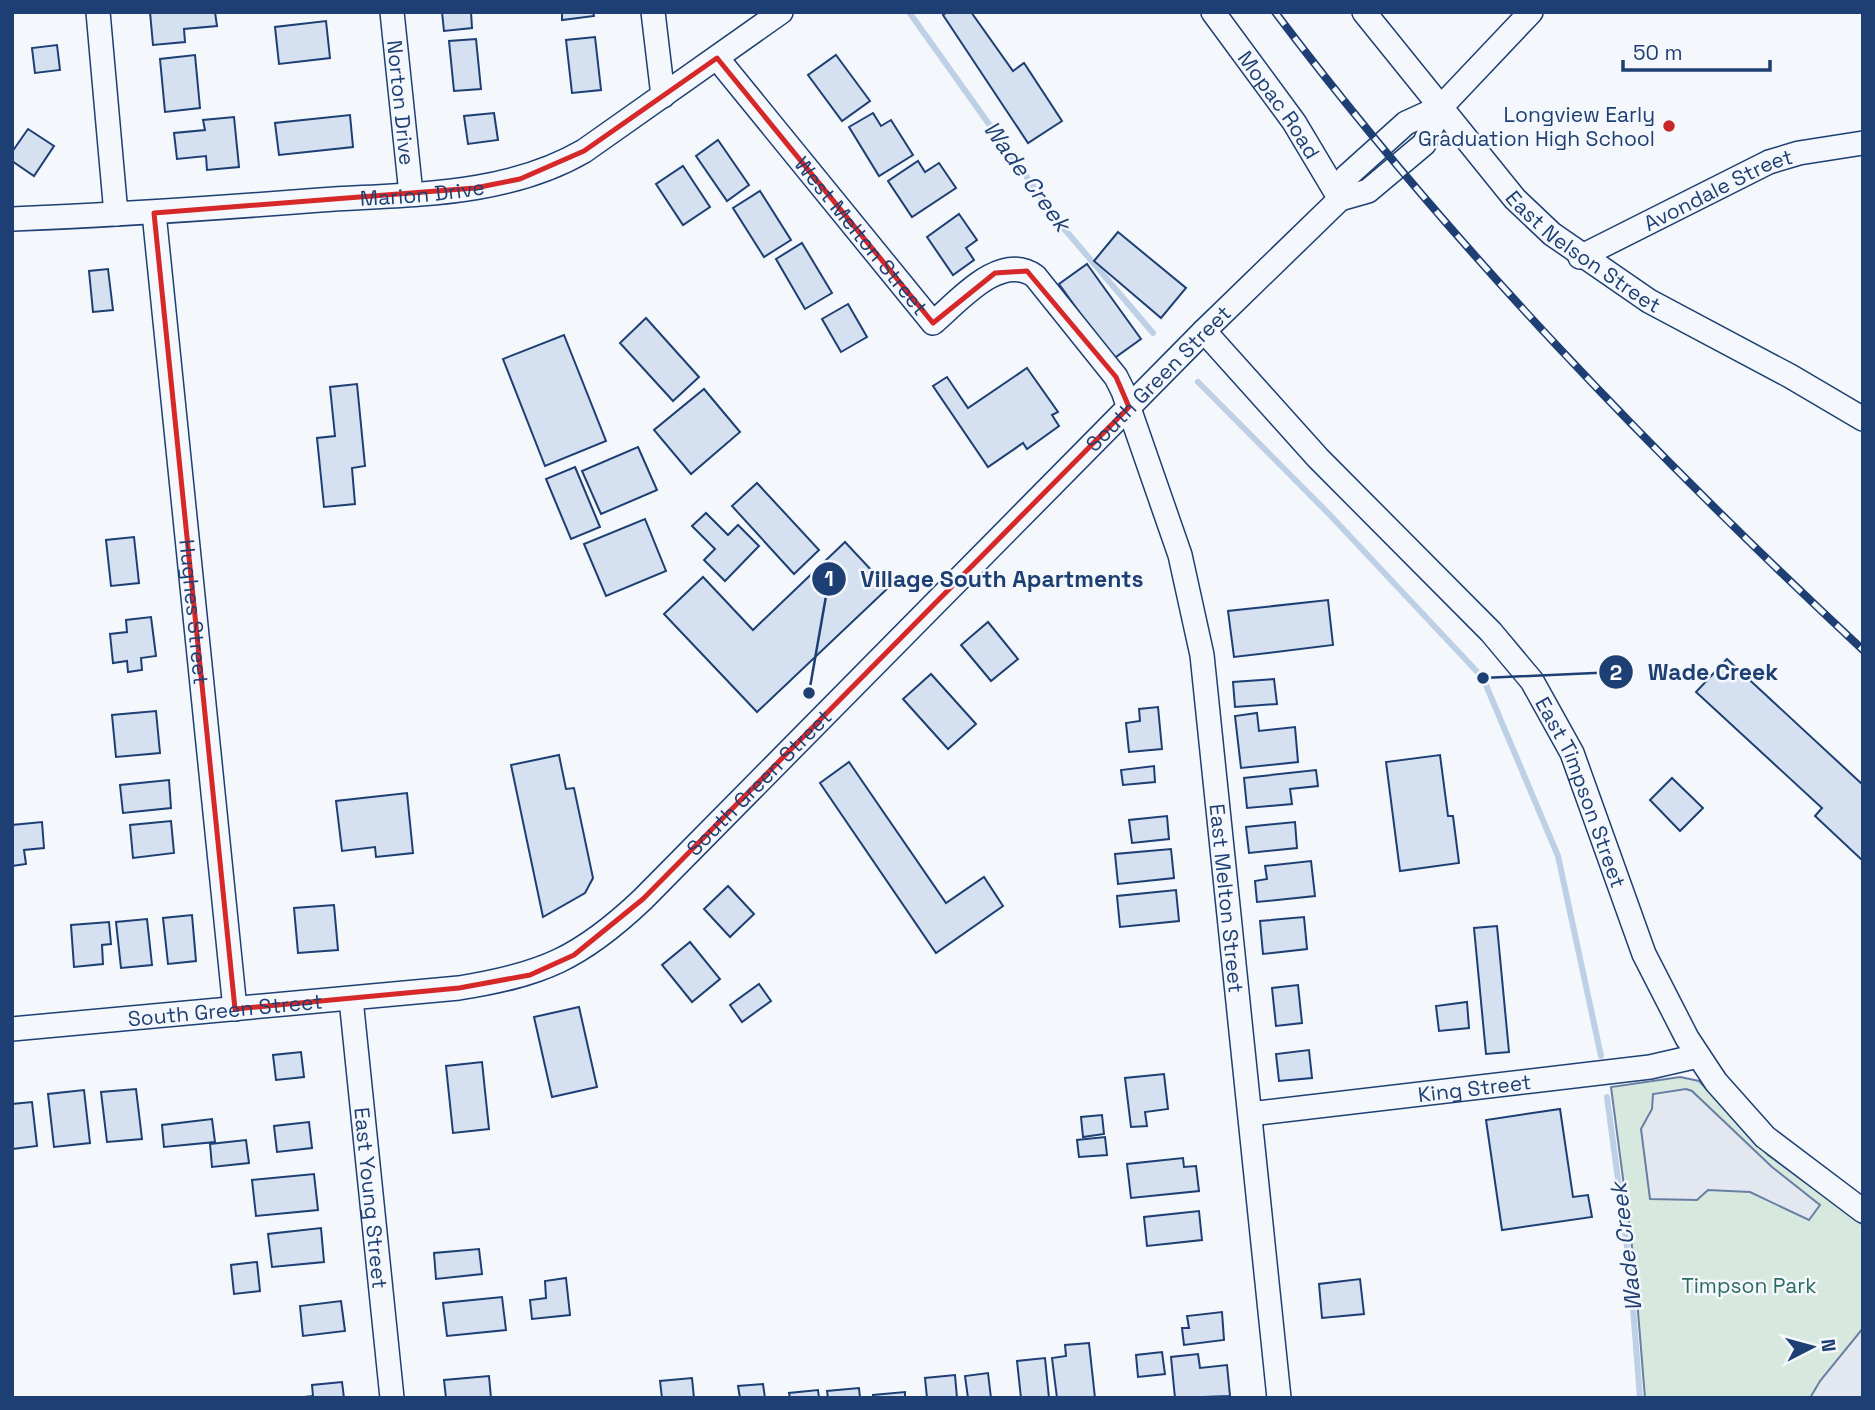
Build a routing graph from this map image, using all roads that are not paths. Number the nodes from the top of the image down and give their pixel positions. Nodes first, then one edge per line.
1 (98, 12) edge
2 (392, 12) edge
3 (653, 12) edge
4 (781, 12) edge
5 (1213, 12) edge
6 (1364, 12) edge
7 (1531, 12) edge
8 (717, 58) junction
9 (663, 96) junction
10 (1441, 107) junction
11 (1863, 143) edge
12 (411, 194) junction
13 (1340, 199) junction
14 (154, 213) junction
15 (116, 214) junction
16 (12, 219) edge
17 (1580, 257) junction
18 (1204, 331) junction
19 (1129, 407) junction
20 (1863, 419) edge
21 (351, 999) junction
22 (234, 1009) junction
23 (12, 1029) edge
24 (1698, 1056) junction
25 (1250, 1114) junction
26 (1863, 1211) edge
27 (392, 1398) edge
28 (1279, 1398) edge

1 - 15 street
2 - 12 street, Norton Drive
3 - 9 street
4 - 8 street, Marion Drive
5 - 13 street, Mopac Road
6 - 10 street, East Nelson Street
7 - 10 street, South Green Street
8 - 9 street, Marion Drive
8 - 19 street, West Melton Street
9 - 12 street, Marion Drive
10 - 13 street, South Green Street
10 - 17 street, East Nelson Street
11 - 17 street, Avondale Street
12 - 14 street, Marion Drive
13 - 18 street, South Green Street
14 - 15 street, Marion Drive
14 - 22 street, Hughes Street
15 - 16 street, Marion Drive
17 - 20 street, East Nelson Street
18 - 19 street, South Green Street
18 - 24 street, East Timpson Street
19 - 21 street, South Green Street
19 - 25 street, East Melton Street
21 - 22 street, South Green Street
21 - 27 street, East Young Street
22 - 23 street, South Green Street
24 - 25 street, King Street
24 - 26 street, East Timpson Street
25 - 28 street, East Melton Street

